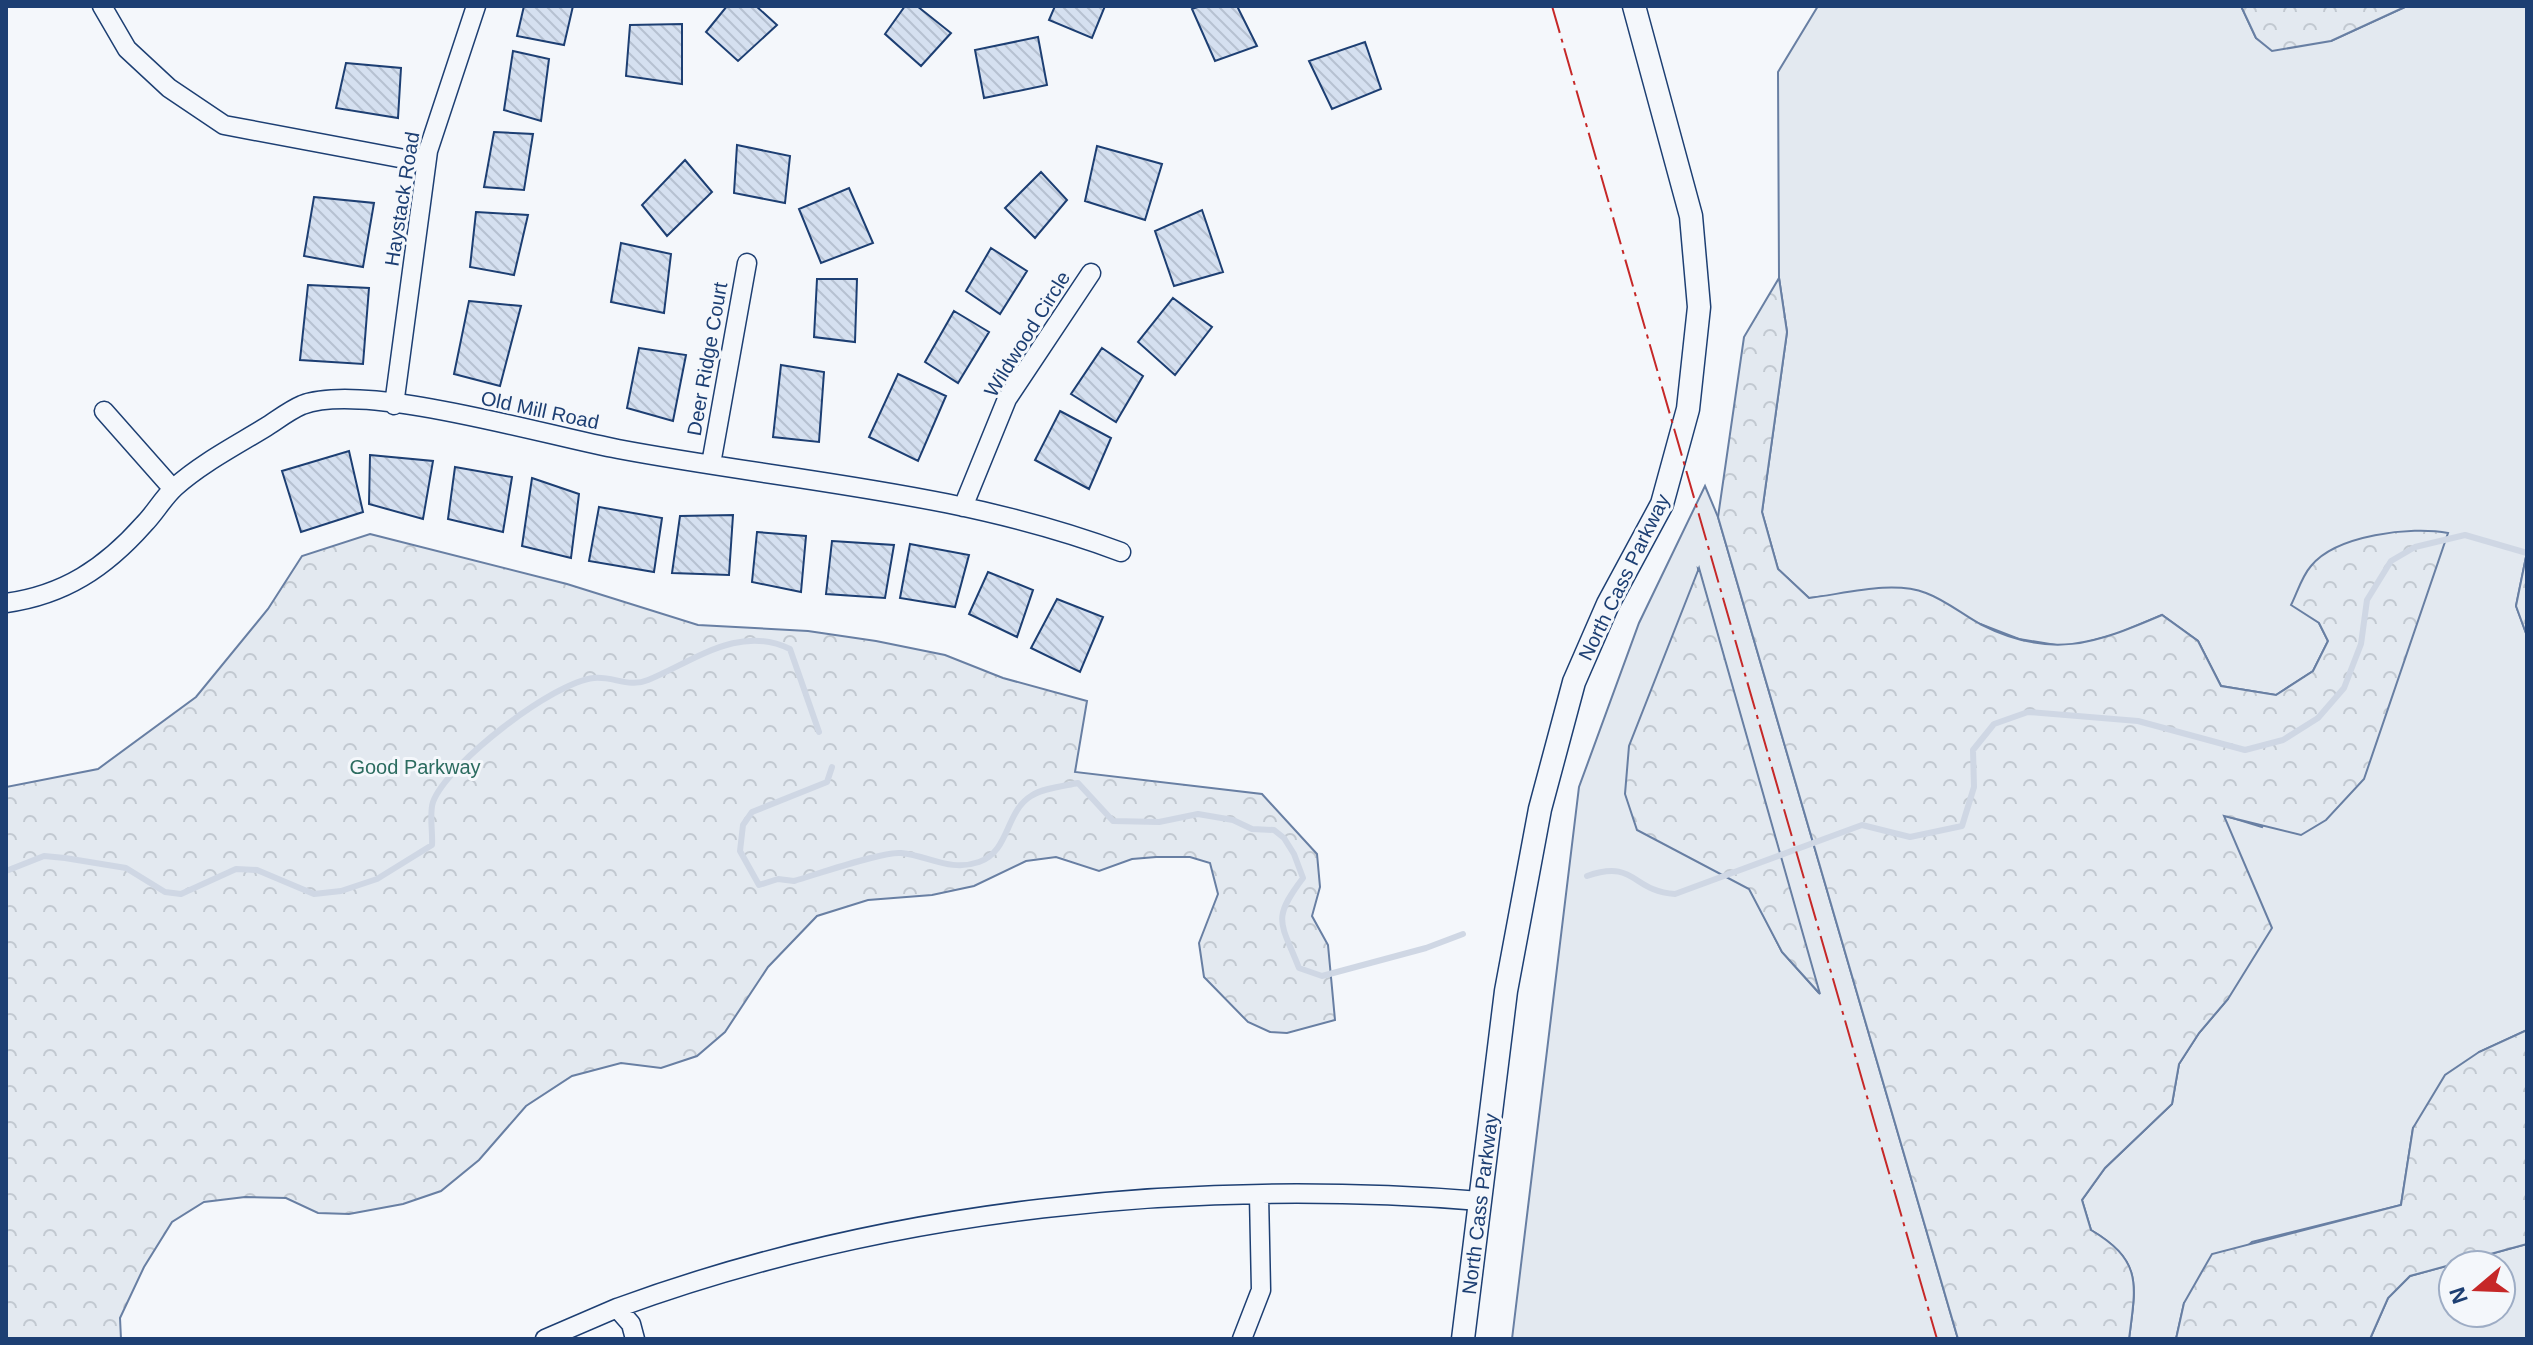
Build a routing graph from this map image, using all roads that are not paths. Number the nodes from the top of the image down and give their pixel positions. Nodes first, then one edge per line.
1 (102, 6) edge
2 (476, 6) edge
3 (1634, 6) edge
4 (426, 163) junction
5 (747, 263) dead end
6 (1091, 273) dead end
7 (394, 405) junction
8 (104, 411) dead end
9 (711, 464) junction
10 (173, 489) junction
11 (963, 507) junction
12 (1121, 552) dead end
13 (6, 603) edge
14 (1259, 1195) junction
15 (1480, 1201) junction
16 (617, 1308) junction
17 (545, 1339) edge
18 (635, 1339) edge
19 (1242, 1339) edge
20 (1463, 1339) edge

1 - 4 street
2 - 4 street, Haystack Road
3 - 15 street, North Cass Parkway
4 - 7 street, Haystack Road
5 - 9 street, Deer Ridge Court
6 - 11 street, Wildwood Circle
7 - 9 street, Old Mill Road
7 - 10 street, Old Mill Road
8 - 10 street
9 - 11 street, Old Mill Road
10 - 13 street, Old Mill Road
11 - 12 street, Old Mill Road
14 - 15 street
14 - 16 street
14 - 19 street
15 - 20 street, North Cass Parkway
16 - 17 street
16 - 18 street

